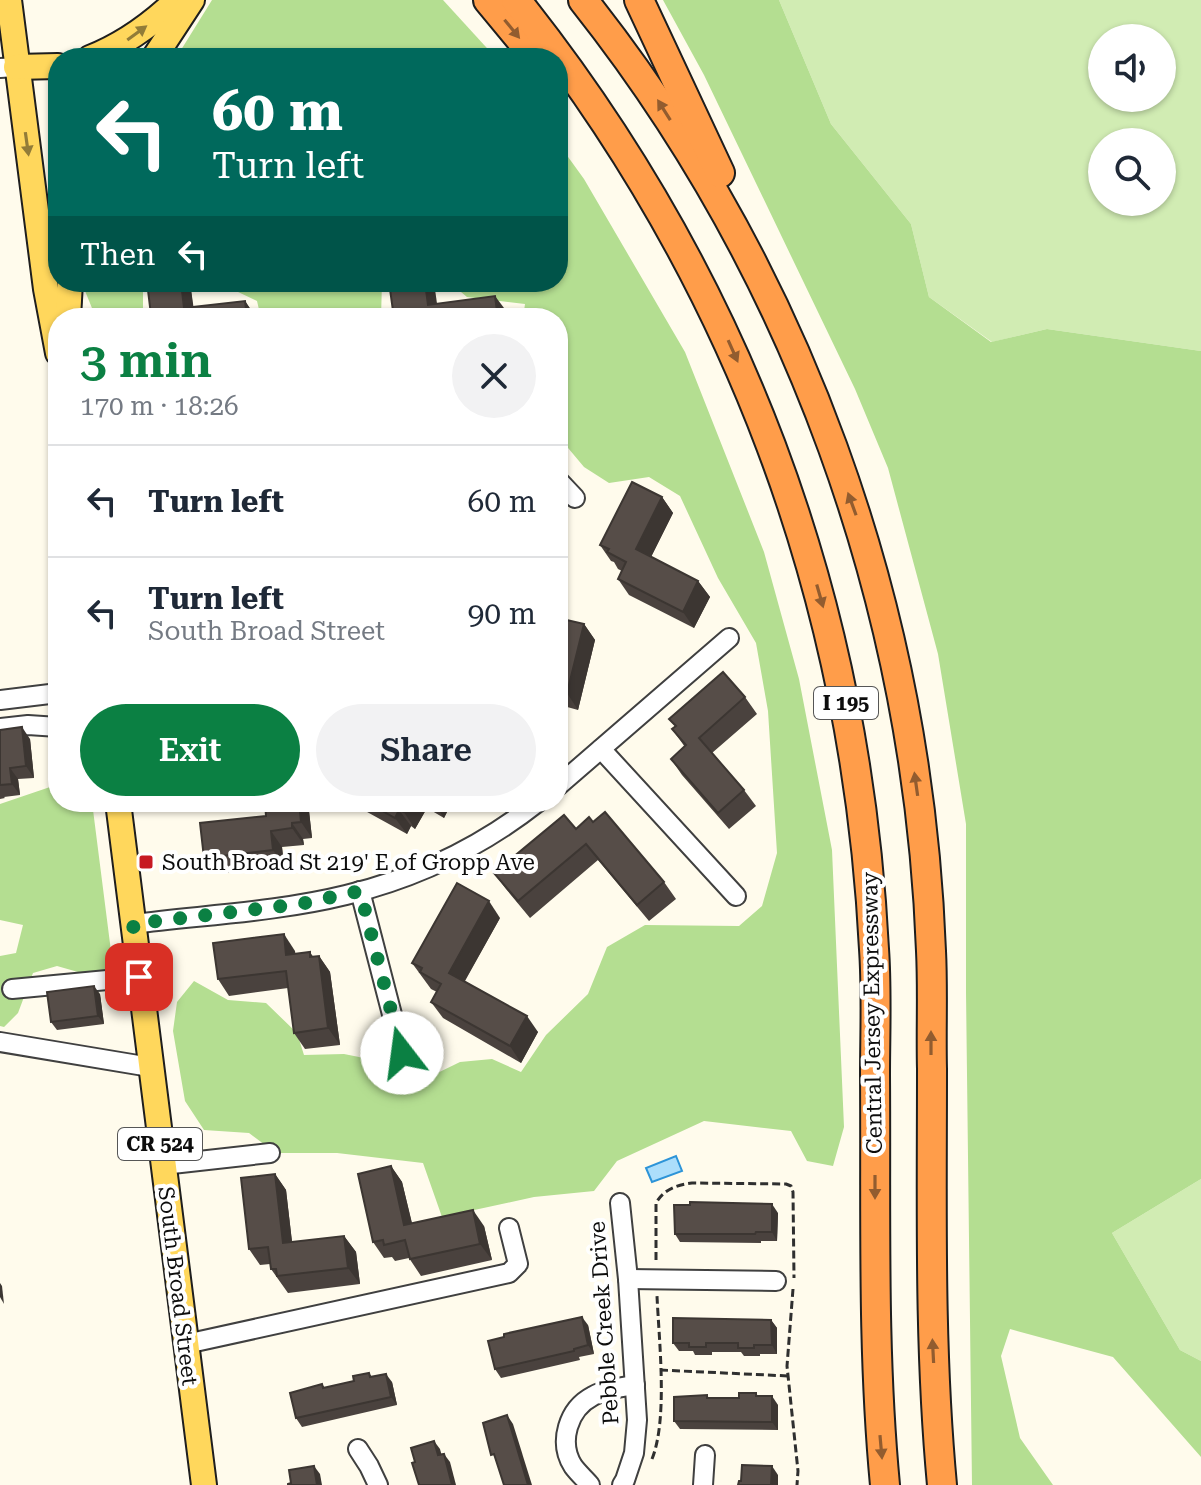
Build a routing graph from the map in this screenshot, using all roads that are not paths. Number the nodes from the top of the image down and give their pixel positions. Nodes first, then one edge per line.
1 (9, 0) edge
2 (177, 0) edge
3 (192, 0) edge
4 (488, 0) edge
5 (516, 0) edge
6 (583, 0) edge
7 (639, 0) edge
8 (112, 48) edge
9 (161, 48) edge
10 (528, 48) edge
11 (554, 48) edge
12 (48, 66) edge
13 (8, 68) edge
14 (568, 68) edge
15 (568, 99) edge
16 (747, 249) junction
17 (50, 308) edge
18 (718, 318) junction
19 (568, 491) edge
20 (575, 498) dead end
21 (729, 638) dead end
22 (48, 694) edge
23 (0, 700) edge
24 (48, 726) edge
25 (0, 728) edge
26 (601, 749) junction
27 (568, 777) edge
28 (119, 812) edge
29 (524, 812) edge
30 (360, 891) junction
31 (736, 896) dead end
32 (133, 924) junction
33 (139, 977) junction
34 (12, 989) dead end
35 (0, 1042) edge
36 (402, 1053) dead end
37 (150, 1067) junction
38 (270, 1153) dead end
39 (163, 1165) junction
40 (620, 1203) dead end
41 (509, 1228) dead end
42 (628, 1279) junction
43 (776, 1281) dead end
44 (186, 1344) junction
45 (635, 1385) junction
46 (358, 1449) dead end
47 (705, 1455) dead end
48 (204, 1485) edge
49 (378, 1485) edge
50 (590, 1485) edge
51 (622, 1485) edge
52 (703, 1485) edge
53 (885, 1485) edge
54 (942, 1485) edge

1 - 13 main road
8 -> 2 main road
3 - 9 main road
4 -> 10 highway
5 - 11 highway, Central Jersey Expressway / I 195
16 -> 6 highway, I 195
7 - 16 highway
12 - 13 main road
13 -> 17 main road
14 - 18 highway, Central Jersey Expressway / I 195
15 - 18 highway
54 -> 16 highway, I 195
18 -> 53 highway, Central Jersey Expressway / I 195
19 - 20 street
21 - 26 street
22 - 23 street
24 - 25 street
26 - 27 street
26 - 31 street
28 - 32 main road, South Broad Street / CR 524
29 - 30 street
30 - 32 street
30 - 36 street
32 - 33 main road, South Broad Street / CR 524
33 - 34 street
33 - 37 main road, South Broad Street / CR 524
35 - 37 street
37 - 39 main road, South Broad Street / CR 524
38 - 39 street
39 - 44 main road, South Broad Street / CR 524
40 - 42 street, Pebble Creek Drive
41 - 44 street
42 - 43 street
42 - 45 street, Pebble Creek Drive
44 - 48 main road, South Broad Street / CR 524
45 - 50 street
45 - 51 street, Pebble Creek Drive
46 - 49 street
47 - 52 street

